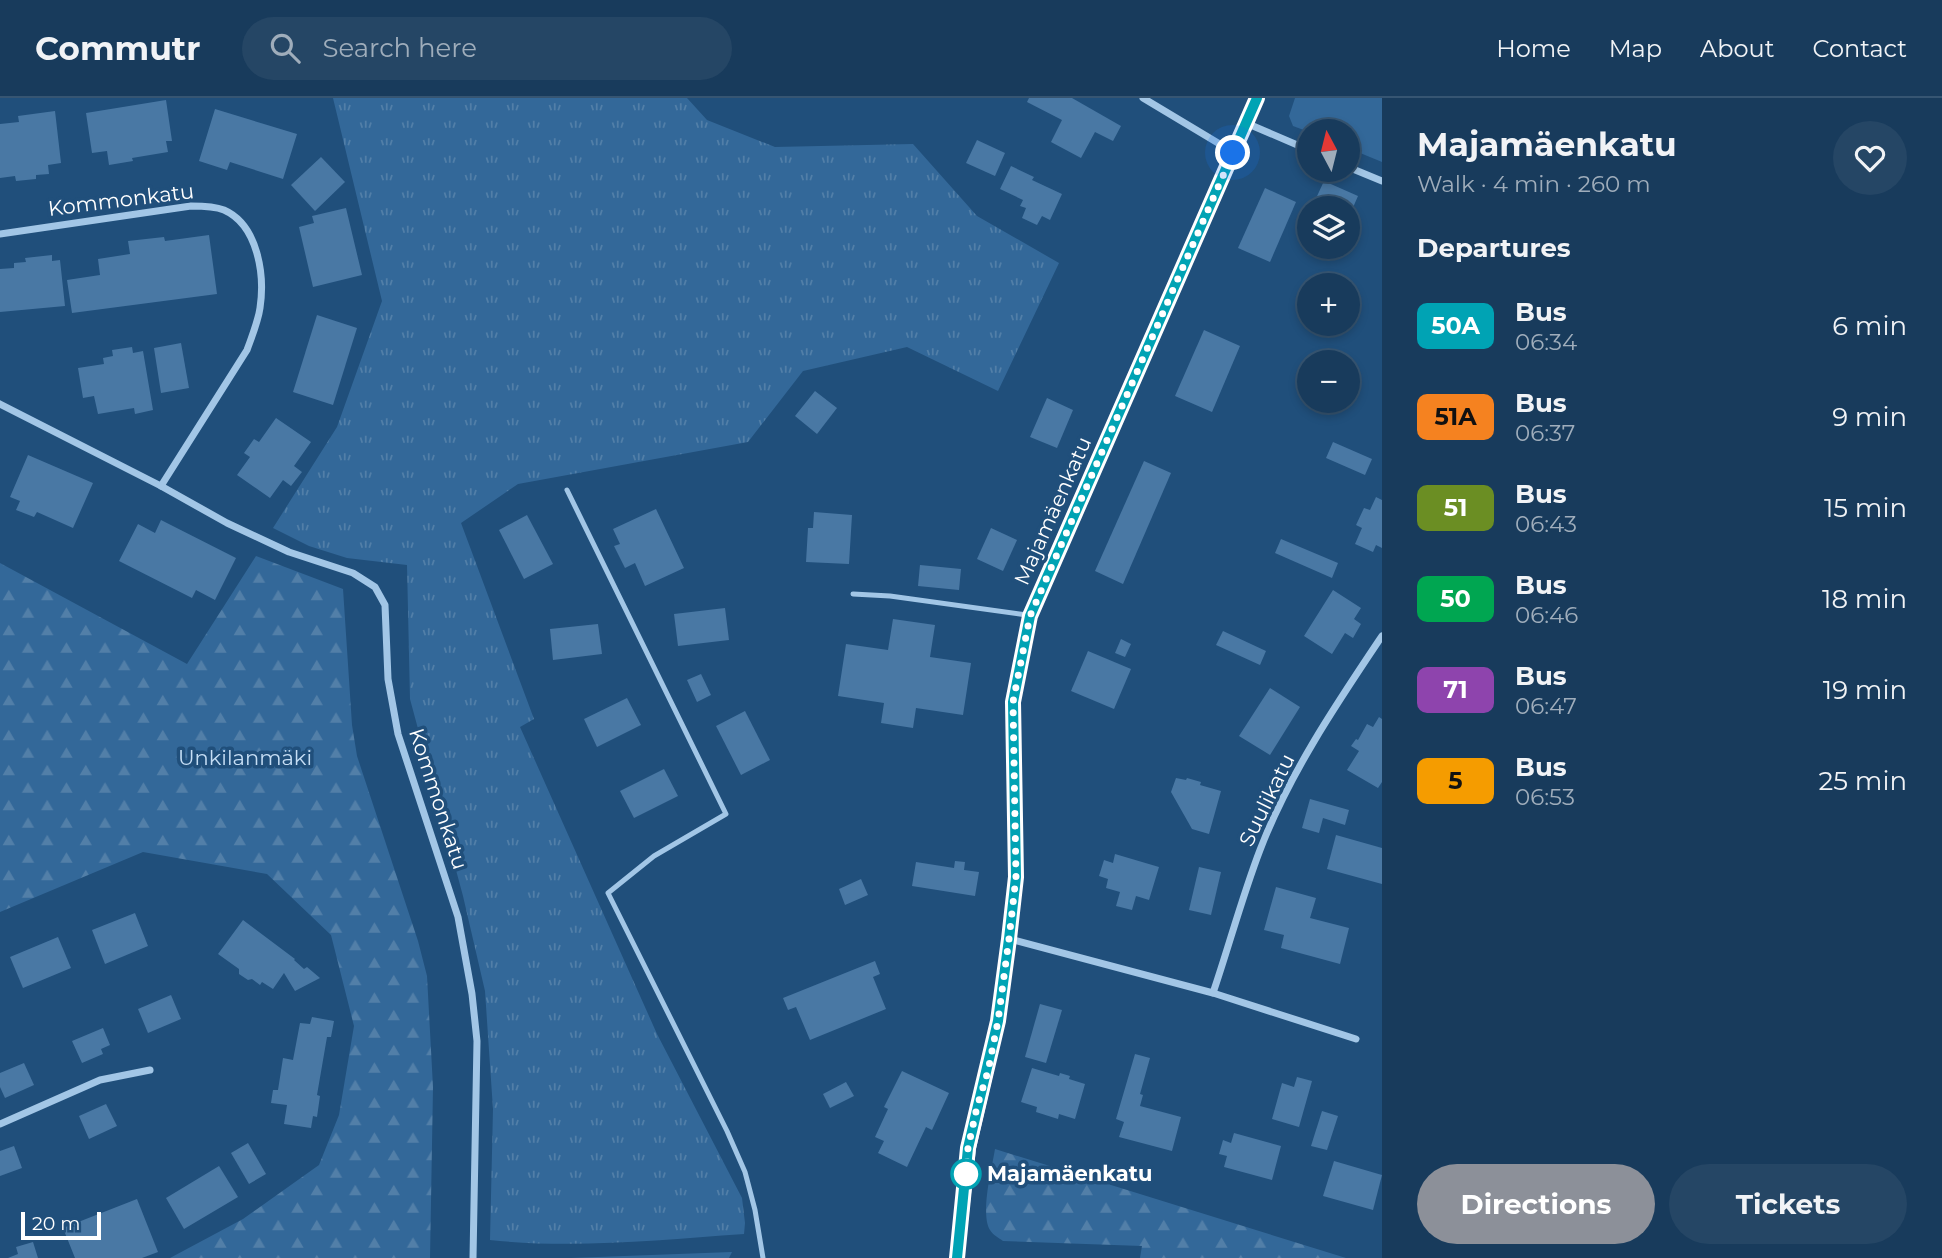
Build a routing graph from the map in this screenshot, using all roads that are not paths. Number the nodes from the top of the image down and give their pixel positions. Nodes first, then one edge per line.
1 (1143, 98) edge
2 (1257, 98) edge
3 (1247, 123) junction
4 (1297, 145) edge
5 (1233, 153) junction
6 (1360, 172) edge
7 (1382, 181) edge
8 (0, 234) edge
9 (0, 404) edge
10 (161, 486) junction
11 (567, 490) dead end
12 (853, 594) dead end
13 (1030, 616) junction
14 (1382, 636) edge
15 (1009, 939) junction
16 (1213, 993) junction
17 (1356, 1039) dead end
18 (150, 1070) dead end
19 (0, 1124) edge
20 (473, 1258) edge
21 (762, 1258) edge
22 (957, 1258) edge

1 - 5 street
2 - 3 street, Majamäenkatu
3 - 4 street
3 - 5 street, Majamäenkatu
5 - 13 street, Majamäenkatu
6 - 7 street
8 - 10 street, Kommonkatu
9 - 10 street, Kommonkatu
10 - 20 street, Kommonkatu
11 - 21 lane
12 - 13 lane
13 - 15 street, Majamäenkatu
14 - 16 street, Suulikatu
15 - 16 street
15 - 22 street, Majamäenkatu
16 - 17 street
18 - 19 street

